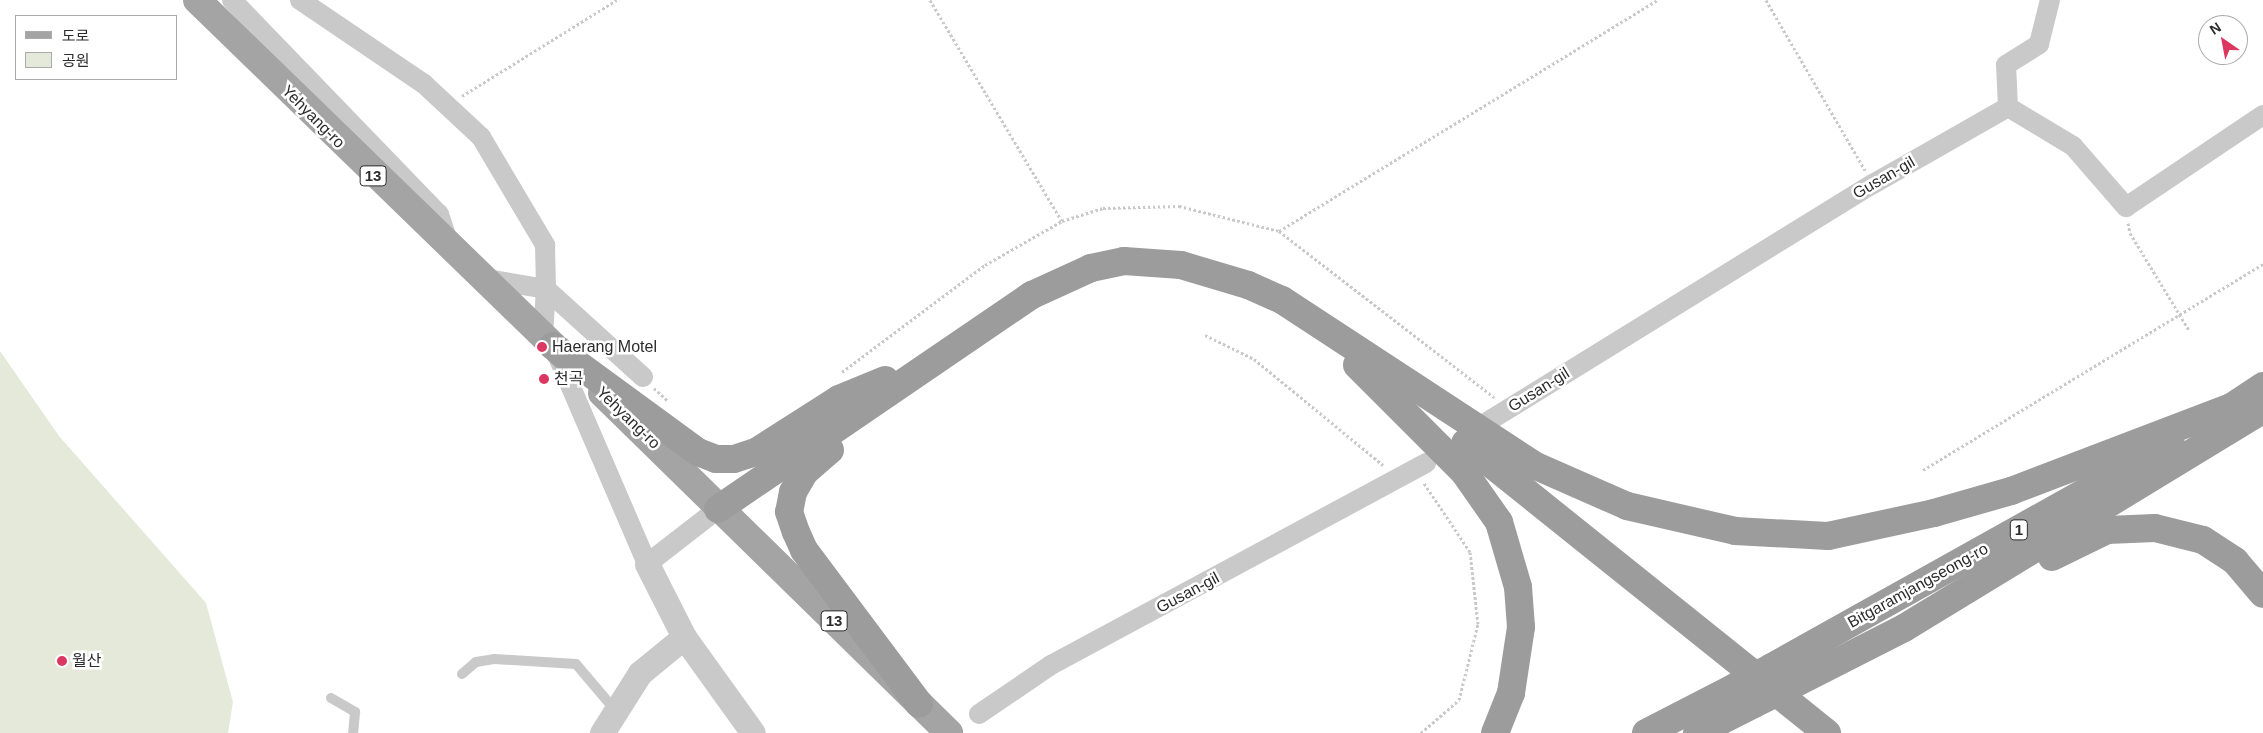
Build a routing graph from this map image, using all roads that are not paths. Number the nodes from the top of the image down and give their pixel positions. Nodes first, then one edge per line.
1 (197, 0) edge
2 (232, 0) edge
3 (300, 0) edge
4 (2050, 0) edge
5 (2008, 107) junction
6 (2263, 115) edge
7 (450, 249) junction
8 (480, 278) junction
9 (546, 289) junction
10 (1314, 322) junction
11 (548, 341) junction
12 (935, 359) junction
13 (643, 377) road end
14 (2263, 386) edge
15 (2234, 406) junction
16 (2263, 410) edge
17 (1487, 422) dead end
18 (1413, 471) road end
19 (718, 509) junction
20 (647, 564) junction
21 (2263, 594) edge
22 (1904, 628) junction
23 (684, 637) junction
24 (462, 674) dead end
25 (1745, 695) junction
26 (331, 698) dead end
27 (919, 704) junction
28 (615, 710) junction
29 (979, 714) dead end
30 (353, 733) edge
31 (602, 733) edge
32 (753, 733) edge
33 (949, 733) edge
34 (1495, 733) edge
35 (1646, 733) edge
36 (1697, 733) edge
37 (1827, 733) edge

1 - 7 main road, Yehyang-ro / 13
2 - 7 street
3 - 9 street
4 - 5 street
5 - 6 street
5 - 17 street, Gusan-gil
7 - 8 main road, Yehyang-ro / 13
8 - 9 street
8 - 11 main road, Yehyang-ro / 13
9 - 11 street
9 - 13 street
10 - 12 highway
10 - 15 highway
10 - 34 highway
10 - 37 highway
11 - 12 highway
11 - 19 main road, Yehyang-ro / 13
11 - 20 street
12 - 19 highway
12 - 27 highway
14 - 15 highway, Bitgaramjangseong-ro / 1
15 - 25 highway, Bitgaramjangseong-ro / 1, bridge
16 - 22 highway, Bitgaramjangseong-ro / 1
18 - 29 street, Gusan-gil
19 - 20 street
19 - 27 main road, Yehyang-ro / 13
20 - 23 street
21 - 22 highway
22 - 25 highway, Bitgaramjangseong-ro / 1, bridge
23 - 28 street
23 - 32 street
24 - 28 lane
25 - 35 highway, Bitgaramjangseong-ro / 1
25 - 36 highway, Bitgaramjangseong-ro / 1
26 - 30 lane
27 - 33 main road, Yehyang-ro / 13
28 - 31 street

